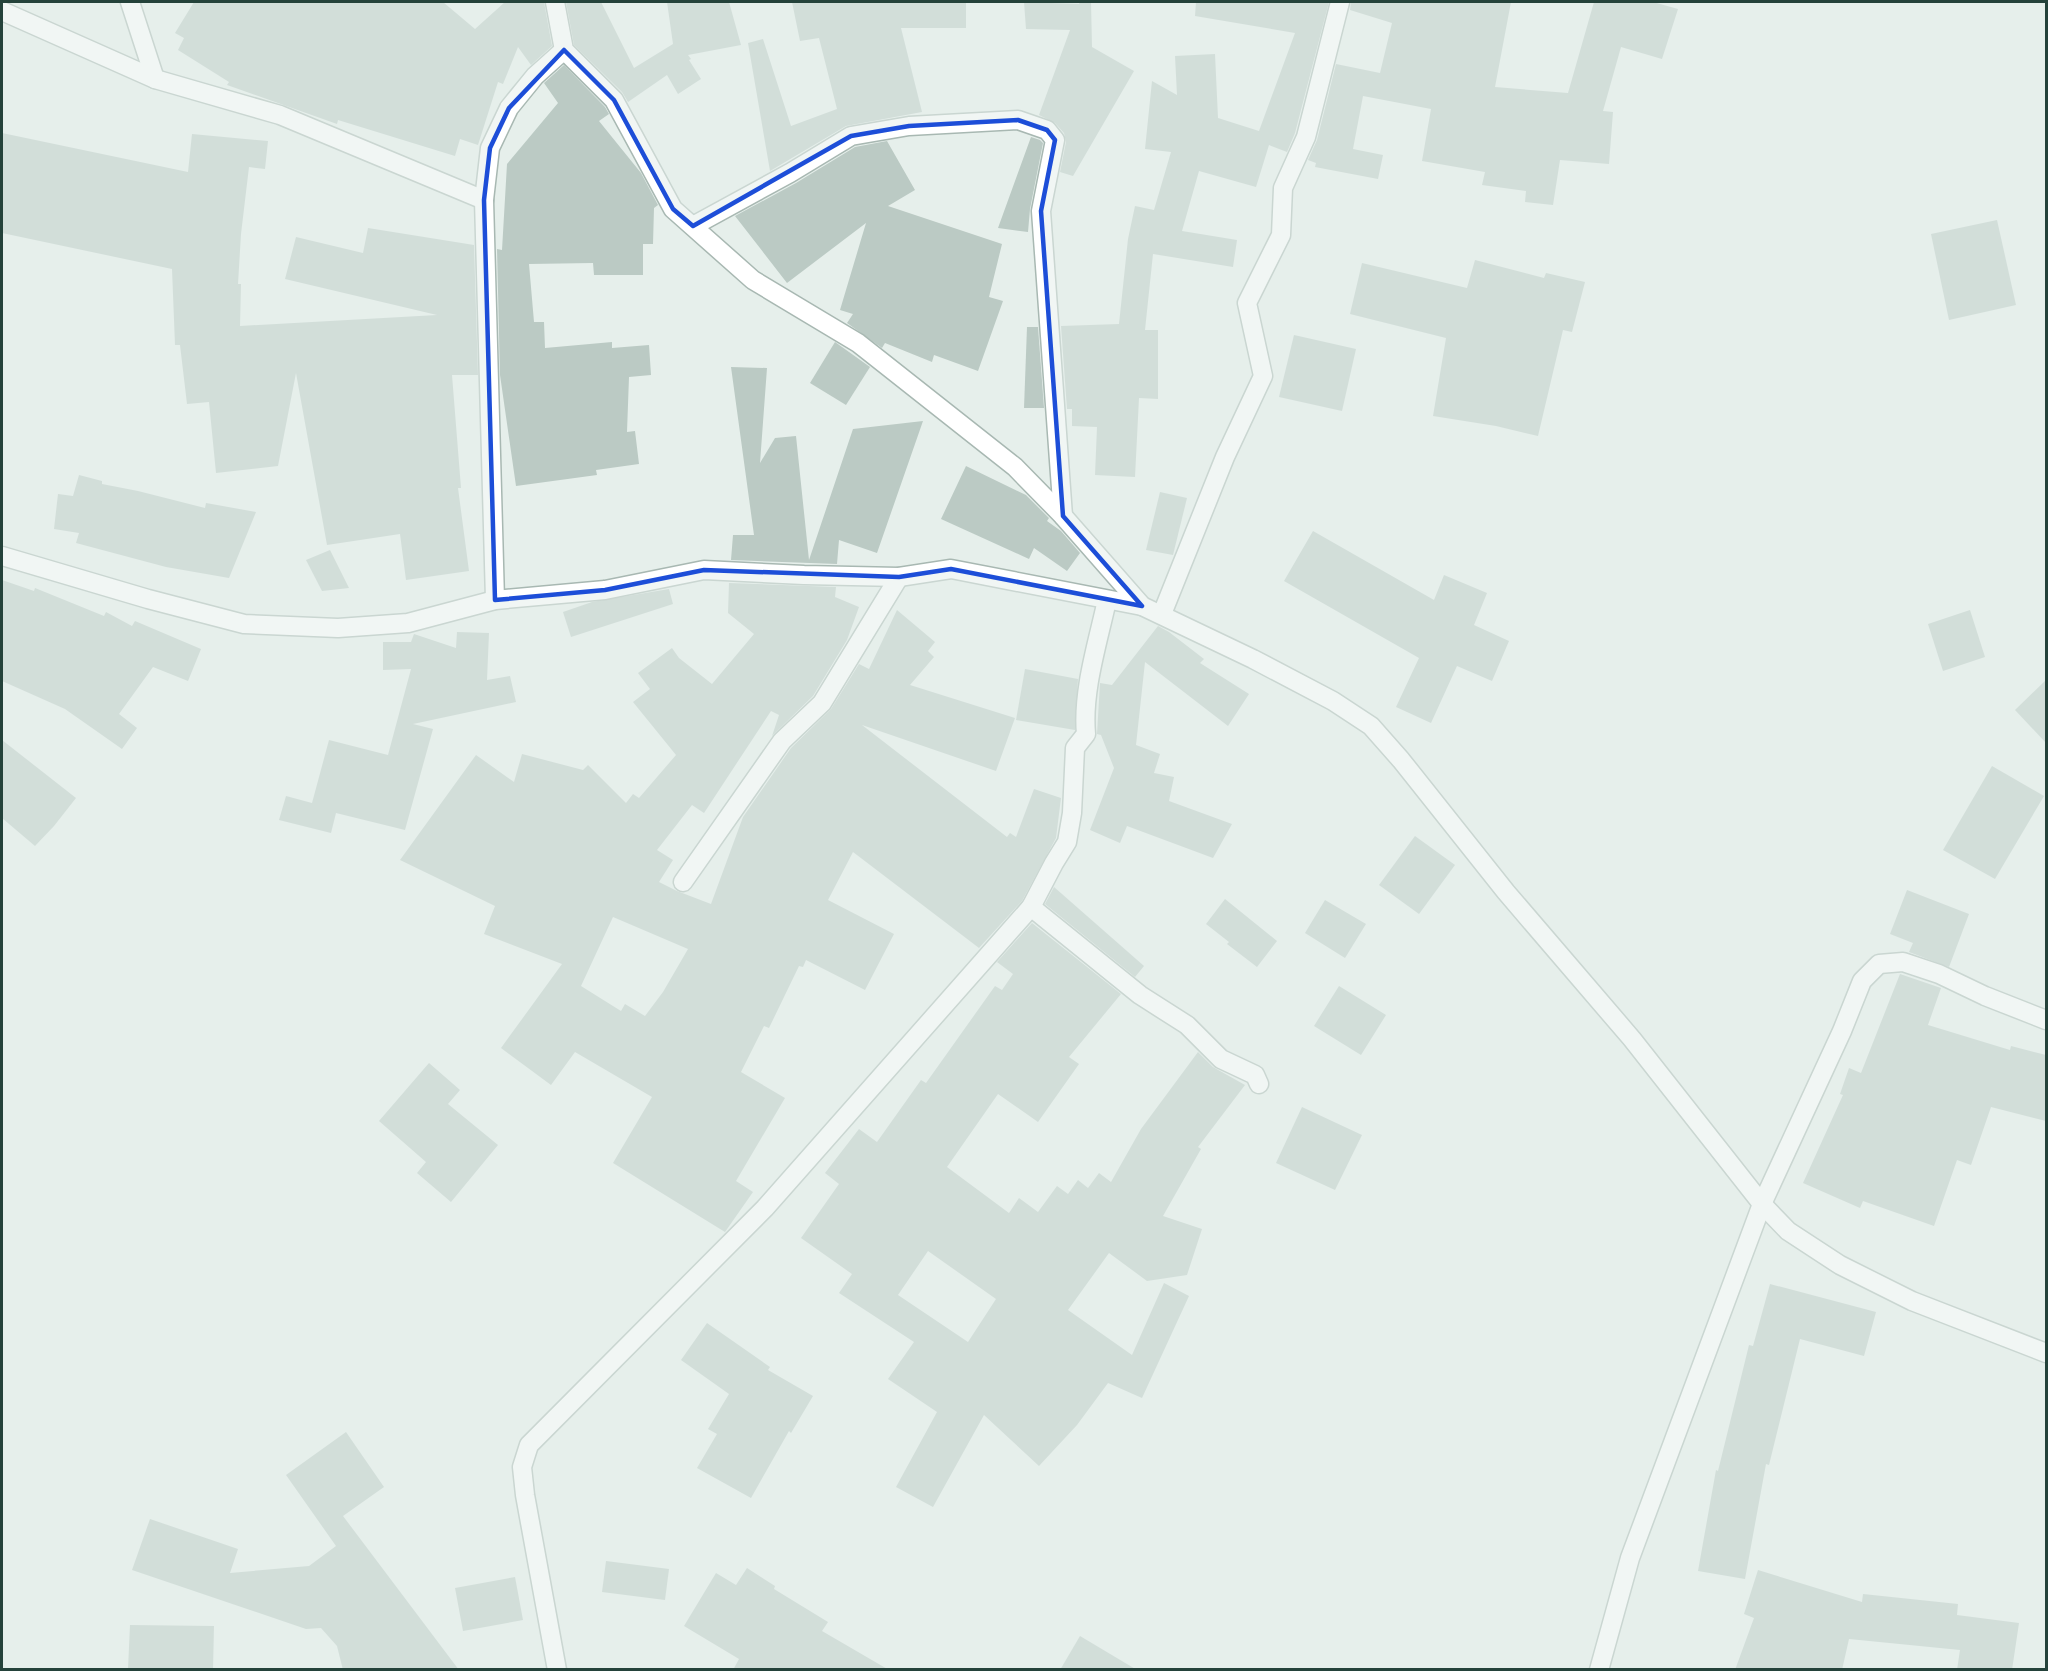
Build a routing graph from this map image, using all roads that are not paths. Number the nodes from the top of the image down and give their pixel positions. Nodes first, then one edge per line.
1 (9, 2) edge
2 (130, 2) edge
3 (555, 2) edge
4 (1340, 2) edge
5 (2, 4) edge
6 (2, 11) edge
7 (564, 50) junction
8 (155, 79) junction
9 (484, 200) junction
10 (693, 226) junction
11 (1063, 516) junction
12 (2, 556) edge
13 (899, 577) junction
14 (495, 600) junction
15 (1107, 600) junction
16 (1142, 606) junction
17 (1162, 614) junction
18 (683, 882) dead end
19 (1031, 907) junction
20 (2046, 1020) edge
21 (1259, 1084) dead end
22 (1762, 1204) junction
23 (2046, 1353) edge
24 (557, 1670) edge
25 (1599, 1670) edge

1 - 5 street
2 - 8 street
3 - 7 street
4 - 17 street
6 - 8 street
7 - 9 street
7 - 10 street
8 - 9 street
9 - 14 street
10 - 11 street
10 - 11 street
11 - 16 street
12 - 14 street
13 - 14 street
13 - 15 street
13 - 18 street
15 - 16 street
15 - 19 street
16 - 17 street
17 - 22 street
19 - 21 street
19 - 24 street
20 - 22 street
22 - 23 street
22 - 25 street

